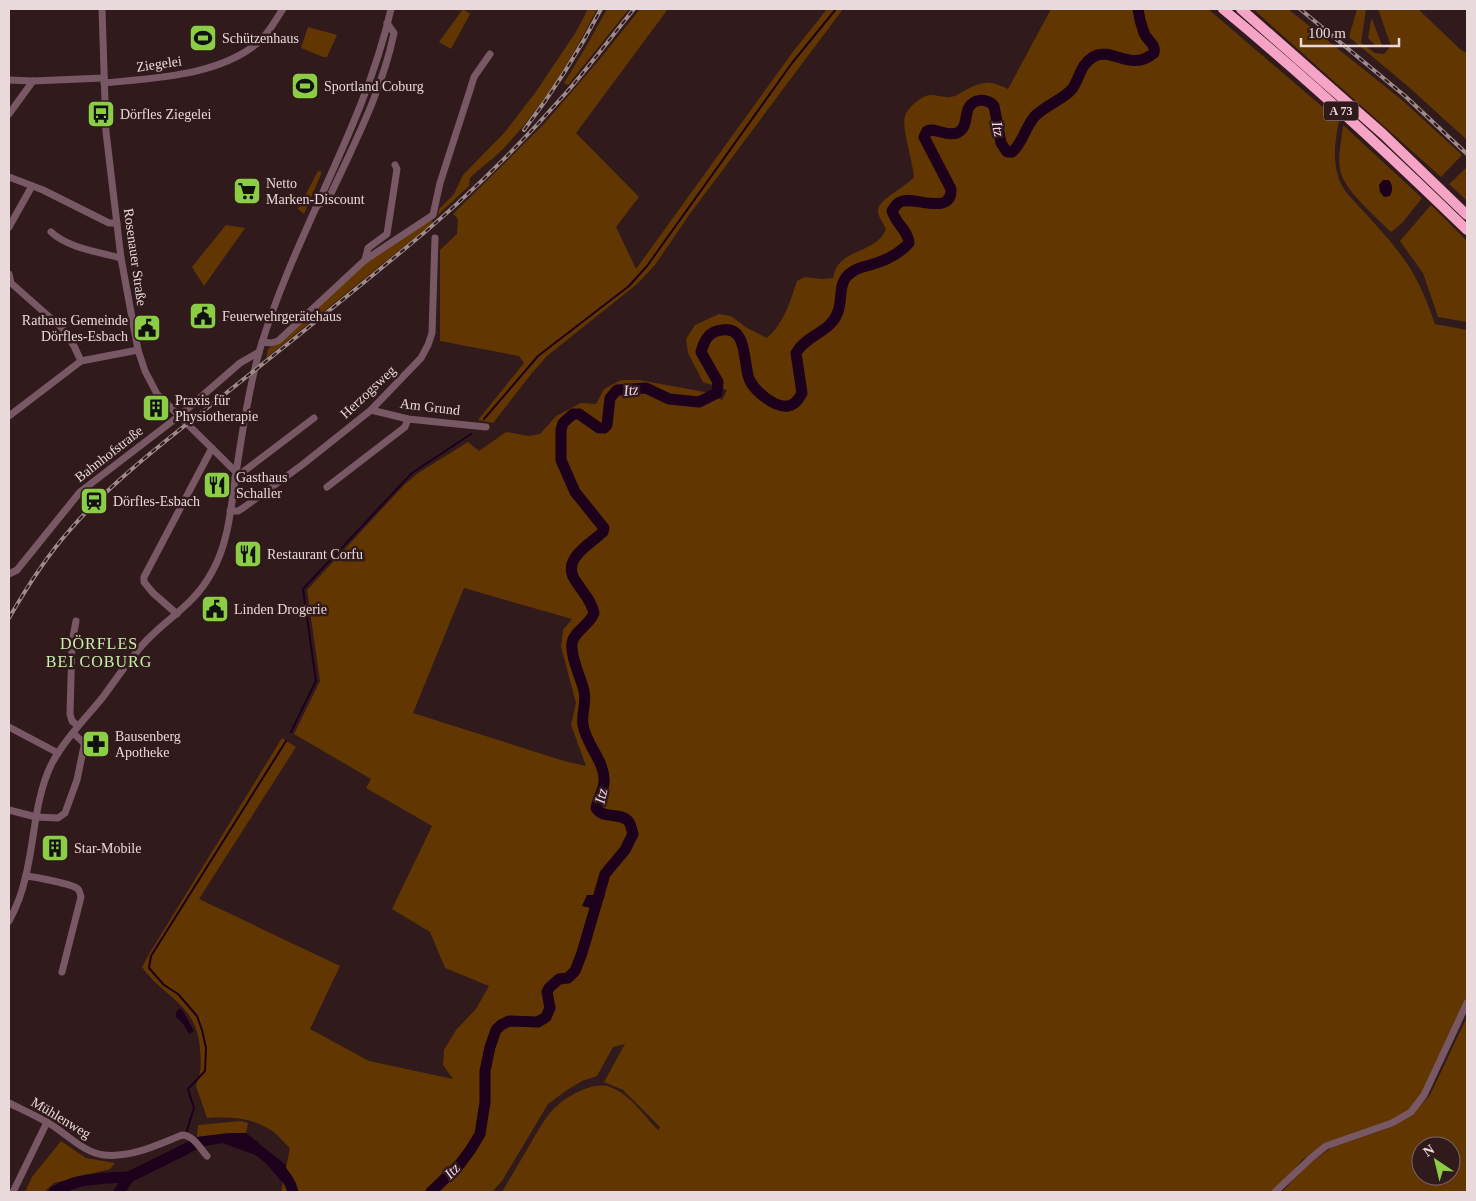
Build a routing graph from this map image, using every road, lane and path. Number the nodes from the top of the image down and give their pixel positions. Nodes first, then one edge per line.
1 (102, 9) edge
2 (283, 9) edge
3 (391, 9) edge
4 (1223, 9) edge
5 (1242, 9) edge
6 (387, 23) junction
7 (490, 54) dead end
8 (9, 80) edge
9 (33, 81) junction
10 (104, 81) junction
11 (9, 114) edge
12 (395, 165) dead end
13 (9, 177) edge
14 (32, 186) junction
15 (318, 205) junction
16 (1461, 214) edge
17 (116, 223) junction
18 (9, 227) edge
19 (1467, 230) edge
20 (51, 232) dead end
21 (435, 238) dead end
22 (121, 258) junction
23 (365, 260) junction
24 (9, 274) edge
25 (262, 342) junction
26 (138, 350) junction
27 (259, 352) junction
28 (81, 361) junction
29 (371, 410) junction
30 (9, 416) edge
31 (179, 416) junction
32 (314, 418) dead end
33 (408, 419) junction
34 (486, 426) dead end
35 (212, 448) junction
36 (235, 475) junction
37 (327, 487) dead end
38 (230, 511) junction
39 (11, 574) edge
40 (177, 614) junction
41 (76, 621) dead end
42 (78, 726) junction
43 (9, 727) edge
44 (73, 733) junction
45 (58, 753) junction
46 (9, 810) edge
47 (36, 818) junction
48 (26, 876) junction
49 (9, 921) edge
50 (62, 972) dead end
51 (1467, 1003) edge
52 (9, 1103) edge
53 (47, 1122) junction
54 (207, 1156) dead end
55 (13, 1192) edge
56 (1275, 1192) edge

1 - 10 street, Rosenauer Straße
2 - 10 street, Ziegelei
3 - 6 street
4 - 16 highway, A 73
5 - 16 highway, A 73
6 - 15 street
6 - 15 street
7 - 23 street
8 - 9 street, Ziegelei
9 - 10 street, Ziegelei
9 - 11 street
10 - 17 street, Rosenauer Straße
12 - 23 street
13 - 14 street
14 - 17 street
14 - 18 street
15 - 25 street
16 - 19 highway, A 73
17 - 22 street, Rosenauer Straße
20 - 22 street
21 - 29 street, Herzogsweg
22 - 26 street, Rosenauer Straße
23 - 25 street
24 - 28 street
25 - 27 street
26 - 28 street
26 - 31 street, Rosenauer Straße
27 - 31 street, Bahnhofstraße
27 - 36 street
28 - 30 street
29 - 33 street, Am Grund
29 - 38 street, Herzogsweg
31 - 35 street, Rosenauer Straße
31 - 39 street, Bahnhofstraße
32 - 36 street
33 - 34 street, Am Grund
33 - 37 street
35 - 36 street, Rosenauer Straße
35 - 40 street
36 - 38 street
38 - 40 street
40 - 42 street
41 - 42 street
42 - 44 street
43 - 45 street
44 - 45 street
44 - 47 street
45 - 47 street
46 - 47 street
47 - 48 street
48 - 49 street
48 - 50 street
51 - 56 street
52 - 53 street, Mühlenweg
53 - 54 street, Mühlenweg
53 - 55 street

